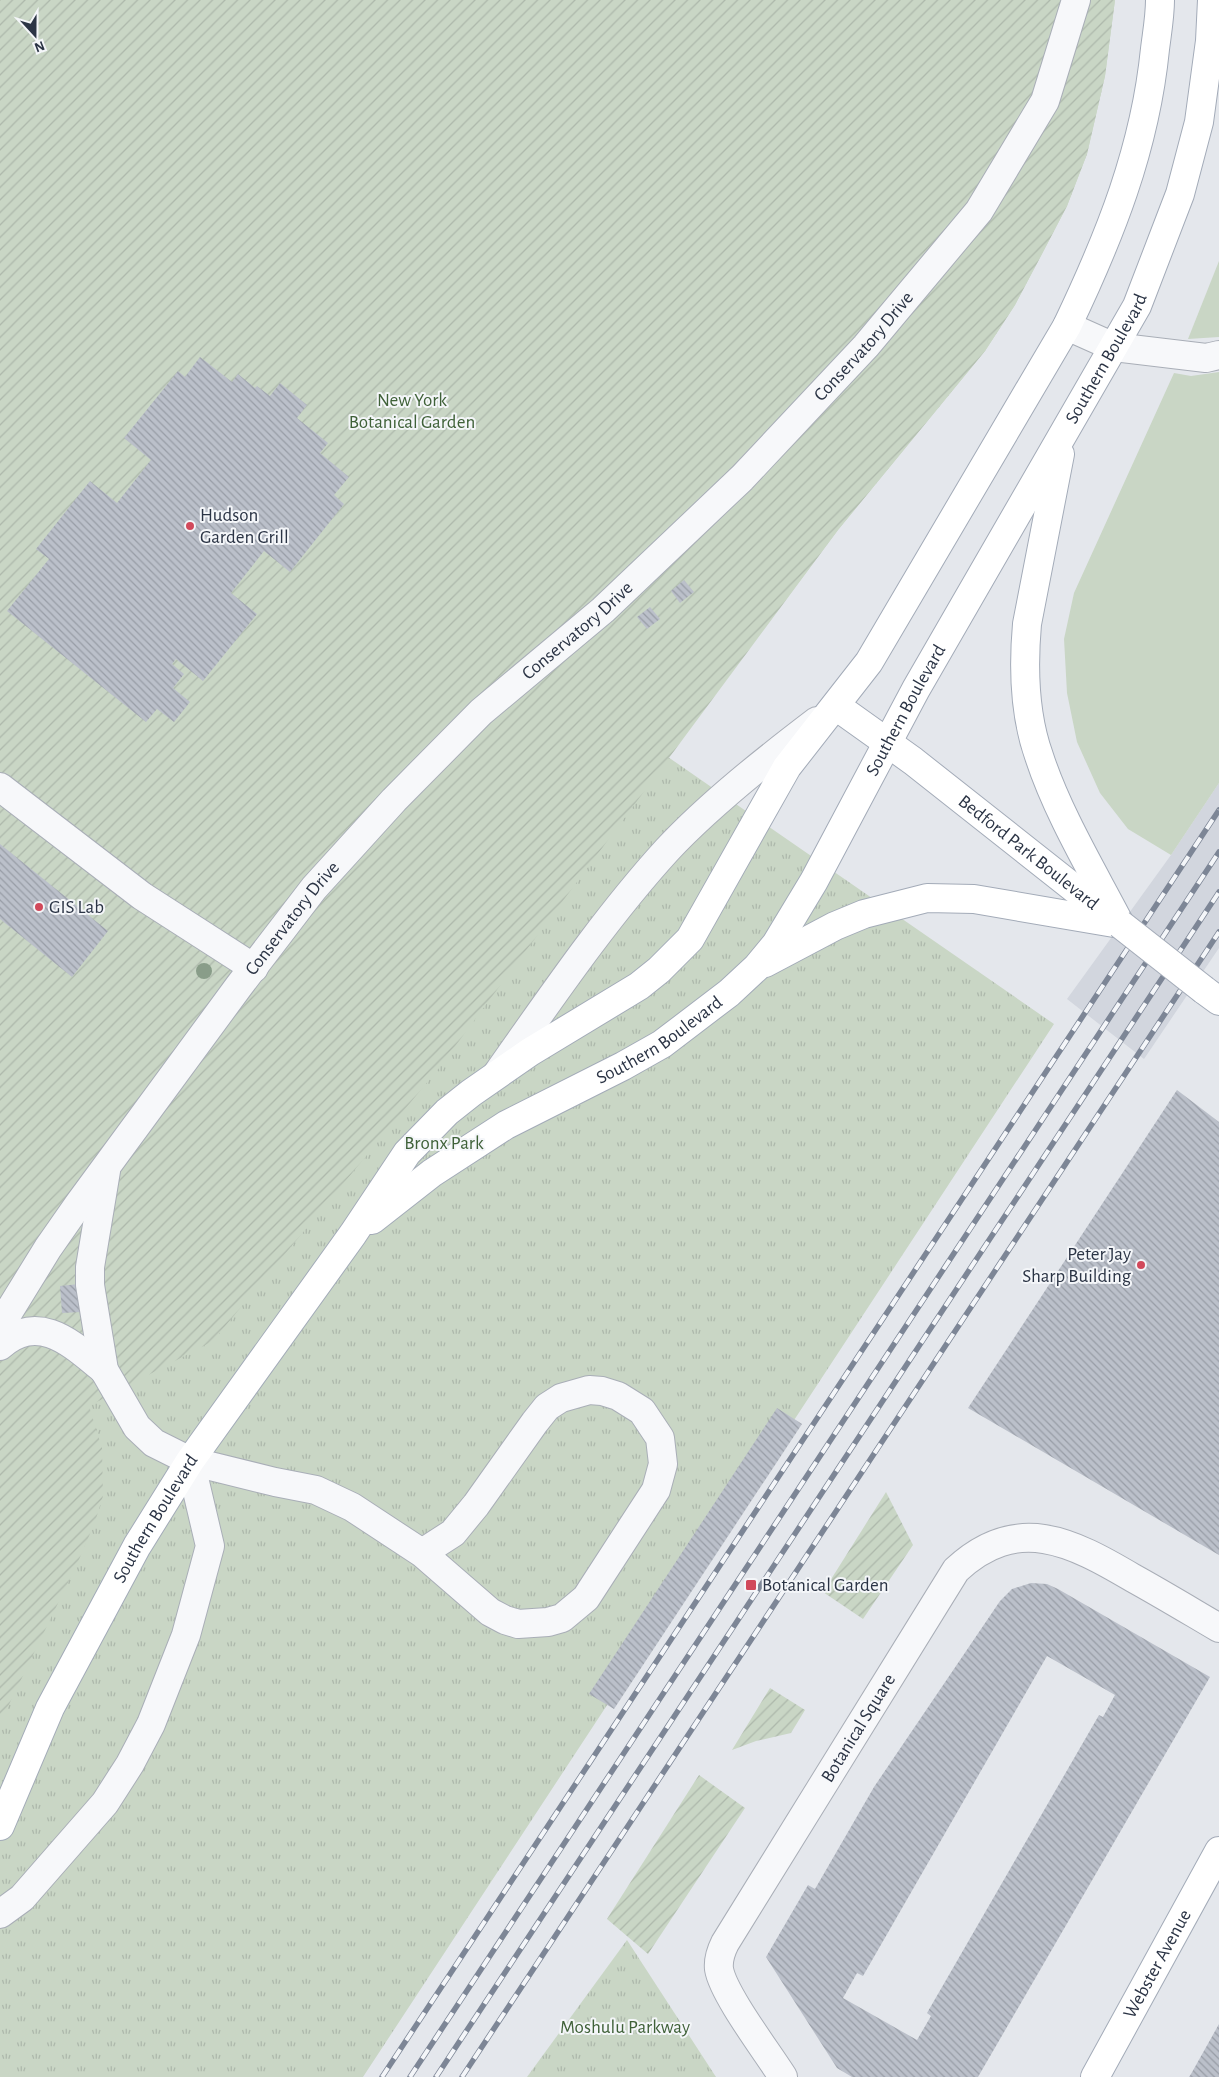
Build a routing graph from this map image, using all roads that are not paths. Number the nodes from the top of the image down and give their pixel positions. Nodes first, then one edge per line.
1 (1076, 0) edge
2 (1160, 0) edge
3 (1212, 0) edge
4 (1067, 326) junction
5 (1114, 347) junction
6 (1219, 355) edge
7 (1065, 431) junction
8 (836, 706) junction
9 (887, 742) junction
10 (0, 787) edge
11 (1120, 924) junction
12 (757, 967) junction
13 (254, 968) junction
14 (1211, 995) edge
15 (497, 1074) junction
16 (107, 1167) junction
17 (353, 1234) junction
18 (0, 1326) edge
19 (0, 1346) edge
20 (104, 1370) junction
21 (190, 1461) junction
22 (422, 1553) junction
23 (1219, 1628) edge
24 (0, 1826) edge
25 (1219, 1851) edge
26 (0, 1914) edge
27 (783, 2077) edge
28 (1095, 2077) edge

1 - 13 street, Conservatory Drive
2 - 4 main road, Southern Boulevard
3 - 5 main road, Southern Boulevard
4 - 5 street
4 - 8 main road, Southern Boulevard
5 - 6 street
5 - 7 main road, Southern Boulevard
7 - 9 main road, Southern Boulevard
7 - 11 main road
8 - 9 main road, Bedford Park Boulevard
8 - 15 street
8 - 15 main road, Southern Boulevard
9 - 11 main road, Bedford Park Boulevard
9 - 12 main road, Southern Boulevard
10 - 13 street
11 - 12 main road
11 - 14 main road, Bedford Park Boulevard, bridge
12 - 17 main road, Southern Boulevard
13 - 16 street, Conservatory Drive
15 - 17 main road, Southern Boulevard
16 - 18 street, Conservatory Drive
16 - 20 street
17 - 21 main road, Southern Boulevard
19 - 20 street
20 - 21 street
21 - 22 street
21 - 24 main road, Southern Boulevard
21 - 26 street
22 - 22 street
23 - 27 street, Botanical Square
25 - 28 main road, Webster Avenue

